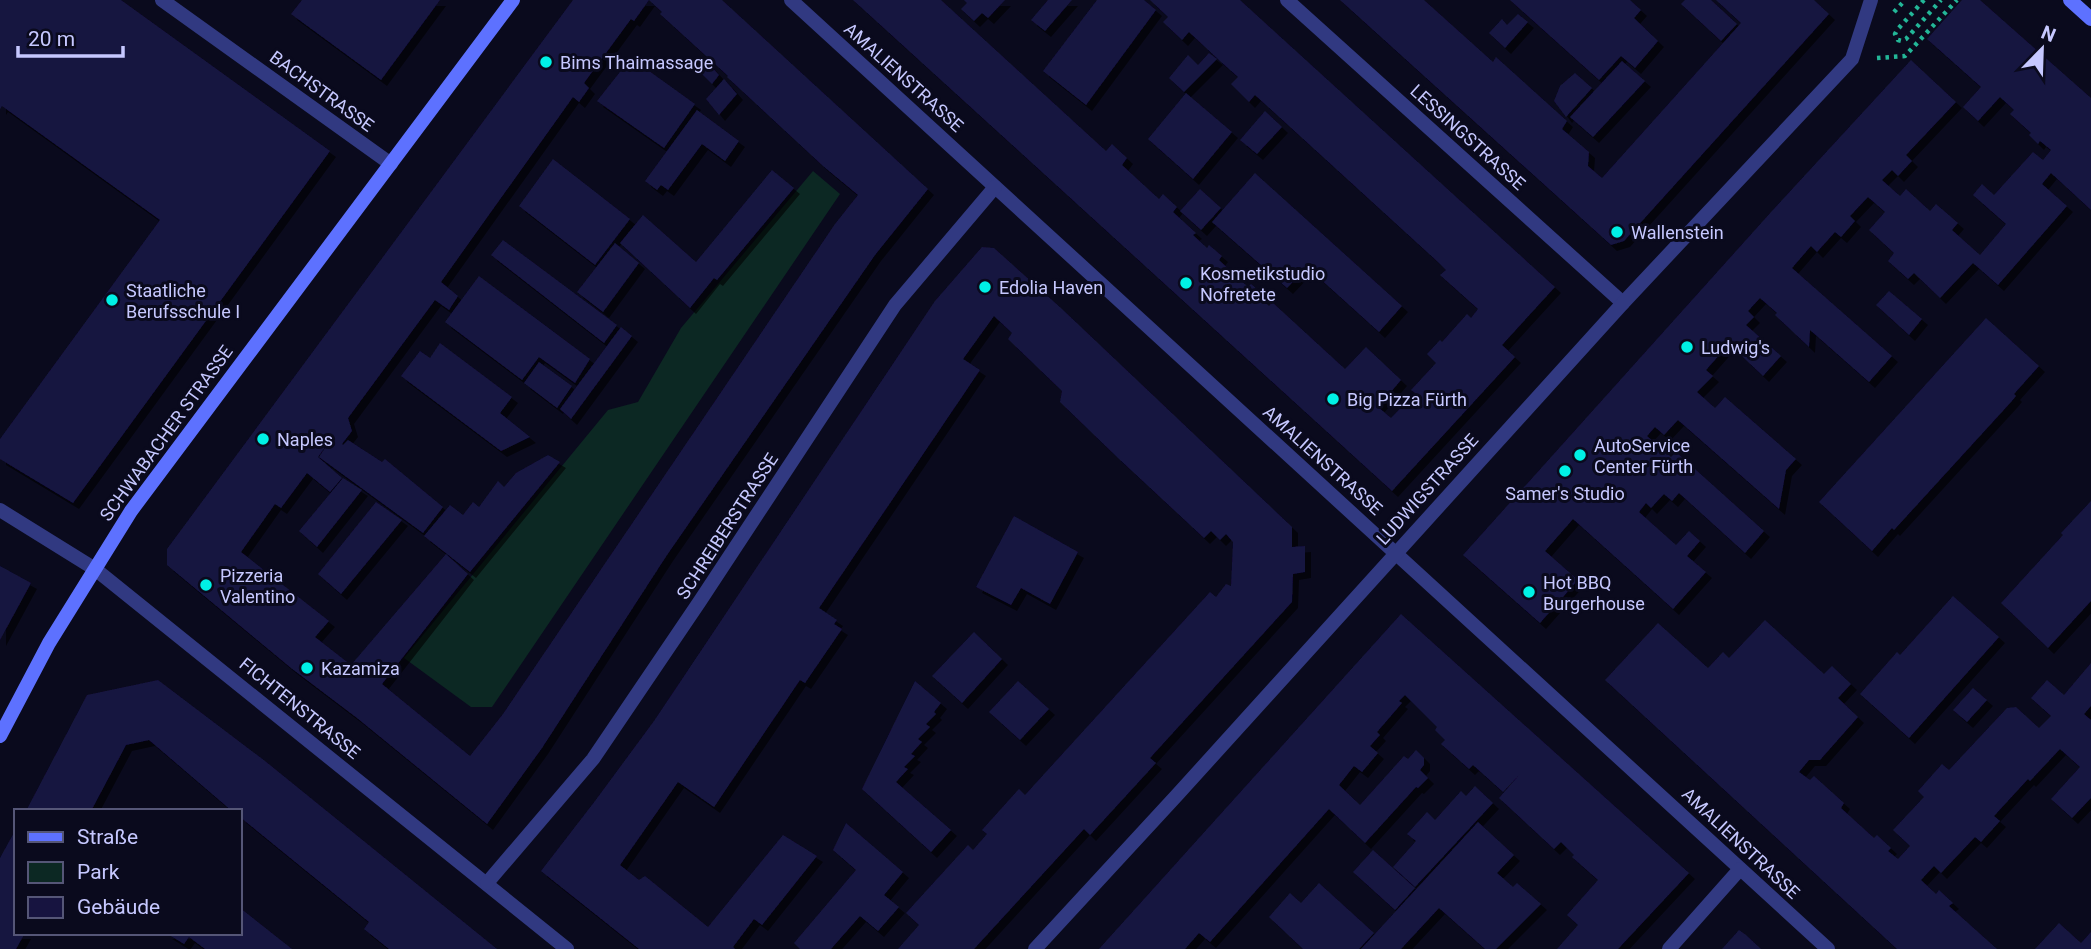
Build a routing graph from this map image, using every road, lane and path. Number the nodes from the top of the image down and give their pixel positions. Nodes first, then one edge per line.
1 (162, 0) edge
2 (513, 0) edge
3 (791, 0) edge
4 (1287, 0) edge
5 (1871, 0) edge
6 (1924, 0) edge
7 (1941, 0) edge
8 (1957, 0) edge
9 (2070, 0) edge
10 (2091, 19) edge
11 (1852, 59) junction
12 (391, 164) junction
13 (995, 187) junction
14 (1623, 303) junction
15 (0, 510) edge
16 (1396, 552) junction
17 (95, 569) junction
18 (0, 736) edge
19 (1740, 869) junction
20 (487, 883) junction
21 (567, 949) edge
22 (1035, 949) edge
23 (1669, 949) edge
24 (1828, 949) edge

1 - 12 street, BACHSTRASSE
2 - 12 main road, SCHWABACHER STRASSE
3 - 13 street, AMALIENSTRASSE
4 - 14 street, LESSINGSTRASSE
5 - 11 street, LUDWIGSTRASSE
6 - 7 path
8 - 11 path
9 - 10 main road
11 - 14 street, LUDWIGSTRASSE
12 - 17 main road, SCHWABACHER STRASSE
13 - 16 street, AMALIENSTRASSE
13 - 20 street, SCHREIBERSTRASSE
14 - 16 street, LUDWIGSTRASSE
15 - 17 street, FICHTENSTRASSE
16 - 19 street, AMALIENSTRASSE
16 - 22 street, LUDWIGSTRASSE
17 - 18 main road, SCHWABACHER STRASSE
17 - 20 street, FICHTENSTRASSE
19 - 23 street
19 - 24 street, AMALIENSTRASSE
20 - 21 street, FICHTENSTRASSE

